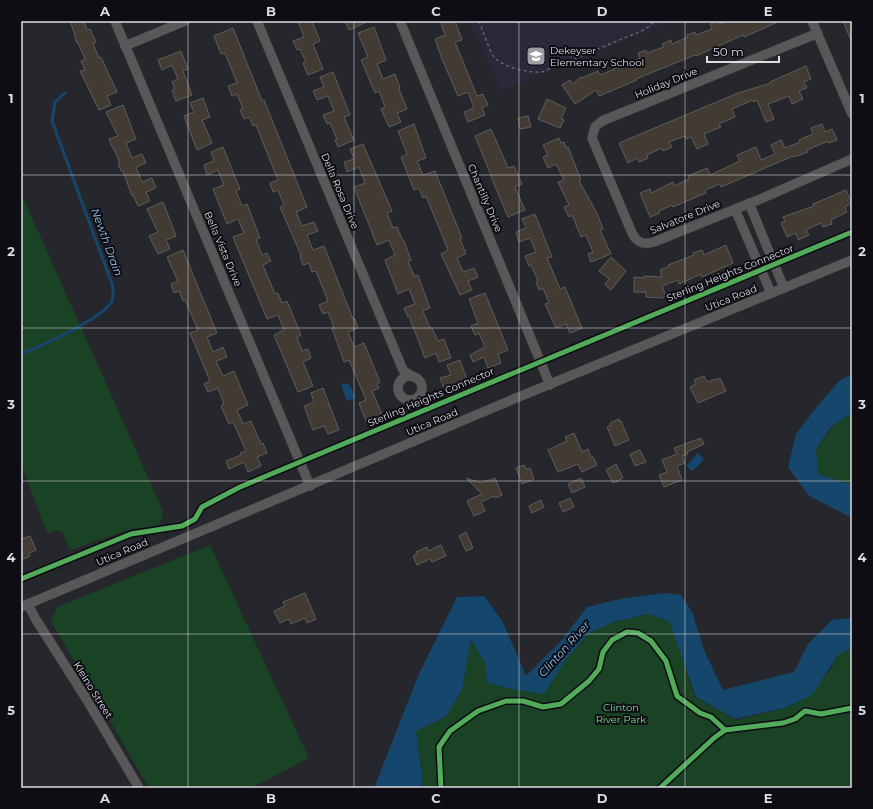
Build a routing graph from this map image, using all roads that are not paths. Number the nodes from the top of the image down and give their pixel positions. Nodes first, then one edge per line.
1 (115, 21) edge
2 (185, 21) edge
3 (258, 21) edge
4 (400, 21) edge
5 (812, 21) edge
6 (818, 33) junction
7 (125, 46) junction
8 (852, 114) edge
9 (593, 130) joint
10 (852, 159) edge
11 (749, 203) junction
12 (735, 209) junction
13 (852, 260) edge
14 (784, 288) junction
15 (771, 293) junction
16 (403, 370) junction
17 (413, 377) junction
18 (400, 383) junction
19 (550, 385) junction
20 (310, 486) junction
21 (25, 605) edge
22 (138, 788) edge

1 - 7 street, Bella Vista Drive
2 - 7 street
3 - 16 street, Della Rosa Drive
4 - 19 street, Chantilly Drive
5 - 6 street
6 - 8 street
6 - 9 street, Holiday Drive
7 - 20 street, Bella Vista Drive
9 - 12 street, Salvatore Drive
10 - 11 street, Salvatore Drive
11 - 12 street, Salvatore Drive
11 - 14 street
12 - 15 street
13 - 14 street, Utica Road
14 - 15 street, Utica Road
15 - 19 street, Utica Road
16 - 17 street
16 - 18 street
17 - 18 street
17 - 18 street
19 - 20 street, Utica Road
20 - 21 street, Utica Road
21 - 22 street, Kleino Street

